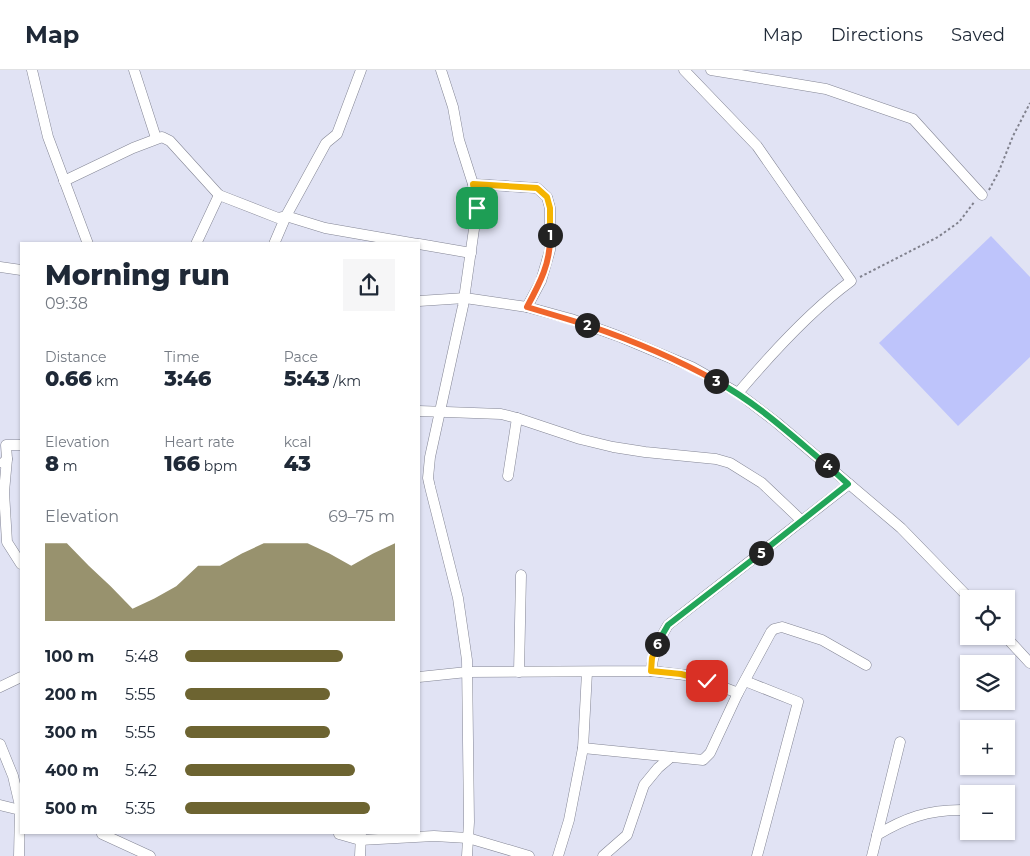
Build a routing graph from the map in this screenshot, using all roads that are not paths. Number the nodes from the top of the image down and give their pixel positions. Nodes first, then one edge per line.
1 (32, 70) edge
2 (134, 70) edge
3 (361, 70) edge
4 (440, 70) edge
5 (684, 70) edge
6 (711, 70) edge
7 (156, 138) junction
8 (64, 181) junction
9 (473, 184) junction
10 (219, 195) junction
11 (982, 195) road end
12 (286, 216) junction
13 (87, 242) edge
14 (197, 242) edge
15 (275, 242) edge
16 (406, 242) edge
17 (420, 244) edge
18 (471, 253) junction
19 (0, 267) edge
20 (20, 270) edge
21 (465, 298) junction
22 (420, 301) edge
23 (527, 307) junction
24 (738, 393) junction
25 (420, 410) edge
26 (440, 412) junction
27 (517, 418) junction
28 (3, 444) edge
29 (20, 445) edge
30 (4, 463) edge
31 (508, 476) dead end
32 (848, 484) junction
33 (2, 492) edge
34 (802, 521) junction
35 (3, 544) edge
36 (20, 563) edge
37 (521, 575) dead end
38 (961, 590) edge
39 (1013, 645) edge
40 (1030, 663) edge
41 (866, 665) dead end
42 (651, 671) junction
43 (467, 672) junction
44 (519, 672) junction
45 (587, 672) junction
46 (20, 677) edge
47 (420, 677) edge
48 (745, 681) junction
49 (0, 686) edge
50 (738, 692) junction
51 (900, 742) dead end
52 (0, 744) edge
53 (583, 748) junction
54 (671, 757) junction
55 (0, 805) edge
56 (20, 806) edge
57 (20, 810) edge
58 (960, 810) dead end
59 (20, 833) edge
60 (102, 834) edge
61 (340, 834) edge
62 (877, 834) junction
63 (360, 837) edge
64 (468, 838) junction
65 (19, 856) edge
66 (150, 856) edge
67 (360, 856) edge
68 (466, 856) edge
69 (529, 856) edge
70 (558, 856) edge
71 (602, 856) edge
72 (757, 856) edge
73 (872, 856) edge

1 - 8 street
2 - 7 street
3 - 12 street
4 - 9 street
5 - 24 street
6 - 11 street
7 - 8 street
7 - 10 street
8 - 13 street
9 - 18 street
9 - 23 street
10 - 12 street
10 - 14 street
12 - 15 street
12 - 16 street
17 - 18 street
18 - 21 street
19 - 20 street
21 - 22 street
21 - 23 street
21 - 26 street
23 - 24 street
24 - 32 street
25 - 26 street
26 - 27 street
26 - 43 street
27 - 31 street
27 - 34 street
28 - 29 street
28 - 30 street
30 - 33 street
32 - 34 street
32 - 38 street
33 - 35 street
34 - 42 street
35 - 36 street
37 - 44 street
39 - 40 street
41 - 48 street
42 - 45 street
42 - 50 street
43 - 44 street
43 - 47 street
43 - 64 street
44 - 45 street
45 - 53 street
46 - 49 street
48 - 50 street
48 - 72 street
50 - 54 street
51 - 62 street
52 - 56 street
53 - 54 street
53 - 70 street
54 - 71 street
55 - 57 street
58 - 62 street
59 - 65 street
60 - 66 street
61 - 63 street
62 - 73 street
63 - 64 street
63 - 67 street
64 - 68 street
64 - 69 street

